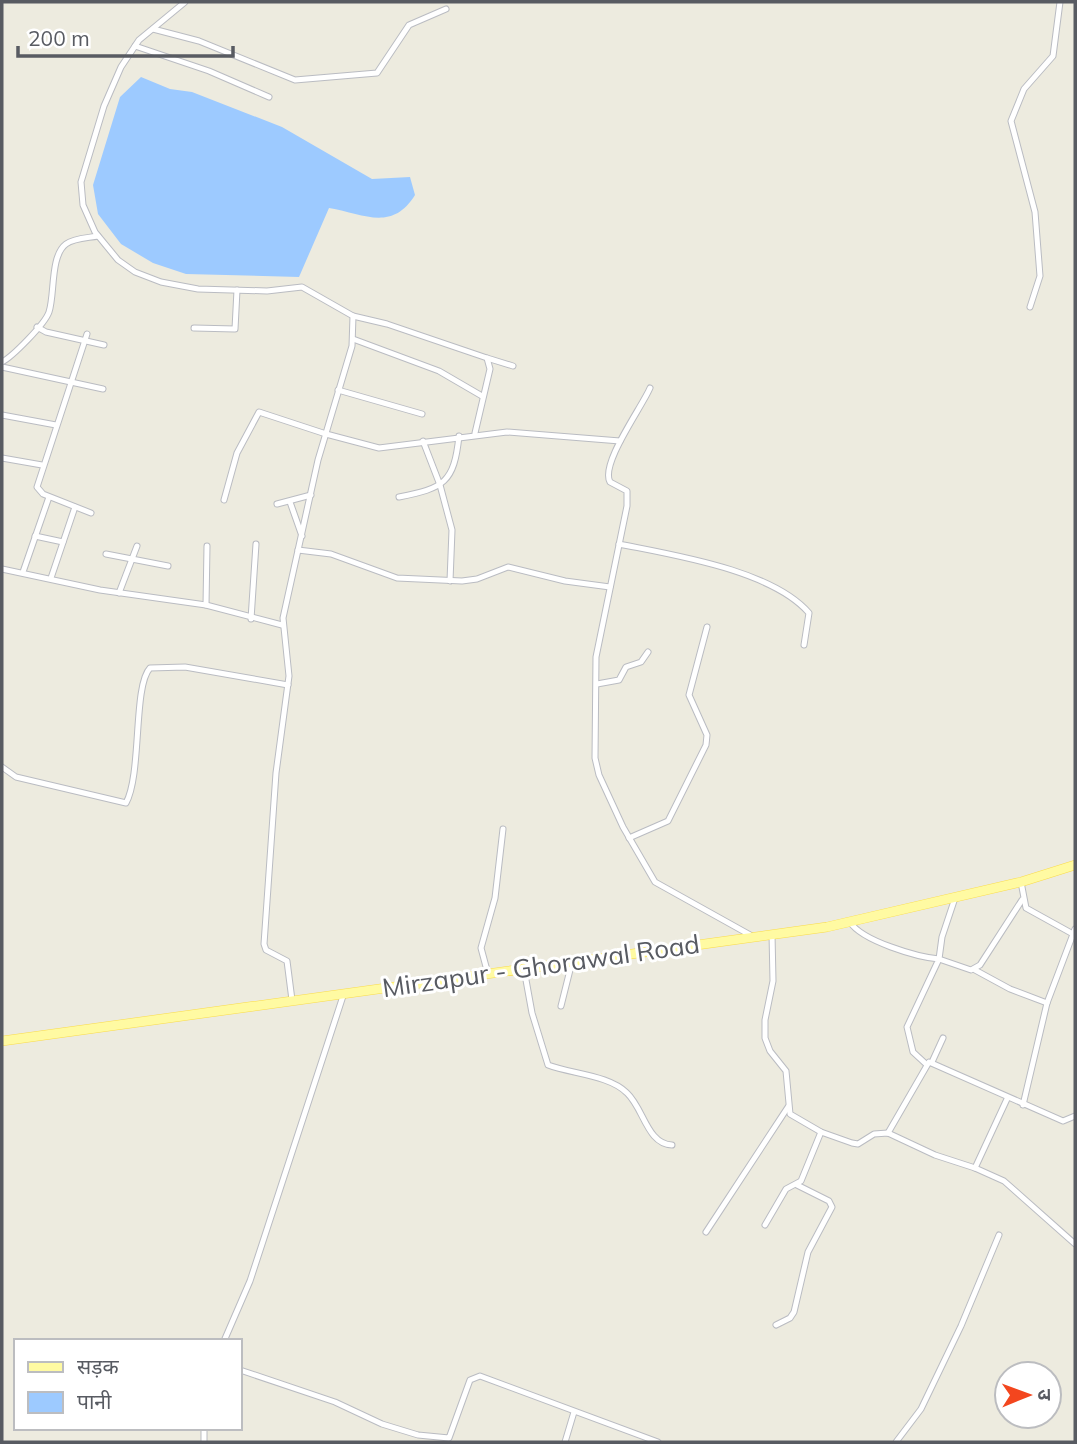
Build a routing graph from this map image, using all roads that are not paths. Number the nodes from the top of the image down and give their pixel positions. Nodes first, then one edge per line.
1 (186, 2) edge
2 (1060, 2) edge
3 (446, 9) dead end
4 (153, 29) junction
5 (135, 46) junction
6 (269, 97) dead end
7 (98, 236) junction
8 (237, 290) junction
9 (1030, 307) dead end
10 (353, 316) junction
11 (37, 327) junction
12 (194, 328) dead end
13 (87, 334) dead end
14 (353, 339) junction
15 (85, 341) junction
16 (104, 345) dead end
17 (487, 358) junction
18 (2, 365) edge
19 (513, 366) dead end
20 (70, 383) junction
21 (650, 388) dead end
22 (103, 389) dead end
23 (338, 390) junction
24 (482, 396) junction
25 (422, 414) dead end
26 (2, 415) edge
27 (56, 425) junction
28 (475, 433) junction
29 (326, 435) junction
30 (459, 436) junction
31 (423, 441) junction
32 (620, 442) junction
33 (2, 458) edge
34 (42, 465) junction
35 (440, 485) junction
36 (311, 495) junction
37 (49, 497) junction
38 (399, 497) dead end
39 (224, 500) dead end
40 (290, 502) junction
41 (277, 504) dead end
42 (75, 507) junction
43 (91, 513) dead end
44 (35, 536) junction
45 (302, 536) junction
46 (64, 542) junction
47 (256, 544) dead end
48 (619, 544) junction
49 (137, 546) dead end
50 (207, 546) dead end
51 (298, 550) junction
52 (106, 554) dead end
53 (132, 560) junction
54 (168, 566) dead end
55 (2, 569) edge
56 (23, 572) junction
57 (51, 578) junction
58 (450, 581) junction
59 (610, 587) junction
60 (119, 593) junction
61 (206, 605) junction
62 (251, 619) junction
63 (282, 625) junction
64 (707, 627) dead end
65 (804, 645) dead end
66 (648, 652) dead end
67 (597, 684) junction
68 (288, 685) junction
69 (2, 767) edge
70 (503, 829) dead end
71 (629, 838) junction
72 (1075, 866) edge
73 (1021, 882) junction
74 (956, 896) junction
75 (1022, 900) junction
76 (850, 922) junction
77 (1074, 933) edge
78 (772, 934) junction
79 (752, 936) junction
80 (939, 958) junction
81 (572, 962) junction
82 (524, 969) junction
83 (975, 970) junction
84 (488, 974) junction
85 (344, 993) junction
86 (292, 1000) junction
87 (1047, 1003) junction
88 (561, 1006) dead end
89 (943, 1038) dead end
90 (2, 1041) edge
91 (929, 1063) junction
92 (1007, 1099) junction
93 (1023, 1105) junction
94 (788, 1107) junction
95 (1075, 1116) edge
96 (821, 1132) junction
97 (888, 1133) junction
98 (672, 1144) dead end
99 (975, 1168) junction
100 (797, 1185) junction
101 (765, 1225) dead end
102 (706, 1232) dead end
103 (999, 1235) dead end
104 (1075, 1244) edge
105 (776, 1325) dead end
106 (225, 1339) edge
107 (242, 1371) edge
108 (574, 1412) junction
109 (448, 1440) edge
110 (654, 1441) edge
111 (565, 1442) edge
112 (896, 1442) edge

1 - 4 street
2 - 9 street
3 - 4 street
4 - 5 street
5 - 6 street
5 - 7 street
7 - 8 street
7 - 11 street
8 - 10 street
8 - 12 street
10 - 14 street
10 - 17 street
11 - 15 street
11 - 18 street
13 - 15 street
14 - 23 street
14 - 24 street
15 - 16 street
15 - 20 street
17 - 19 street
17 - 24 street
18 - 20 street
20 - 22 street
20 - 27 street
21 - 32 street
23 - 25 street
23 - 29 street
24 - 28 street
26 - 27 street
27 - 34 street
28 - 30 street
28 - 32 street
29 - 31 street
29 - 36 street
29 - 39 street
30 - 31 street
30 - 35 street
31 - 35 street
32 - 48 street
33 - 34 street
34 - 37 street
35 - 38 street
35 - 58 street
36 - 40 street
36 - 45 street
37 - 42 street
37 - 44 street
40 - 41 street
40 - 45 street
42 - 43 street
42 - 46 street
44 - 46 street
44 - 56 street
45 - 51 street
46 - 57 street
47 - 62 street
48 - 59 street
48 - 65 street
49 - 53 street
50 - 61 street
51 - 58 street
51 - 63 street
52 - 53 street
53 - 54 street
53 - 60 street
55 - 56 street
56 - 57 street
57 - 60 street
58 - 59 street
59 - 67 street
60 - 61 street
61 - 62 street
62 - 63 street
63 - 68 street
64 - 71 street
66 - 67 street
67 - 71 street
68 - 69 street
68 - 86 street
70 - 84 street
71 - 79 street
72 - 73 main road, Mirzapur - Ghorawal Road
73 - 74 main road, Mirzapur - Ghorawal Road
73 - 75 street
74 - 76 main road, Mirzapur - Ghorawal Road
74 - 80 street
75 - 77 street
75 - 83 street
76 - 78 main road, Mirzapur - Ghorawal Road
76 - 80 street
77 - 87 street
78 - 79 main road, Mirzapur - Ghorawal Road
78 - 94 street
79 - 81 main road, Mirzapur - Ghorawal Road
80 - 83 street
80 - 91 street
81 - 82 main road, Mirzapur - Ghorawal Road
81 - 88 street
82 - 84 main road, Mirzapur - Ghorawal Road
82 - 98 street
83 - 87 street
84 - 85 main road, Mirzapur - Ghorawal Road
85 - 86 main road, Mirzapur - Ghorawal Road
85 - 106 street
86 - 90 main road, Mirzapur - Ghorawal Road
87 - 93 street
89 - 91 street
91 - 92 street
91 - 97 street
92 - 93 street
92 - 99 street
93 - 95 street
94 - 96 street
94 - 102 street
96 - 97 street
96 - 100 street
97 - 99 street
99 - 104 street
100 - 101 street
100 - 105 street
103 - 112 street
107 - 109 street
108 - 109 street
108 - 110 street
108 - 111 street

